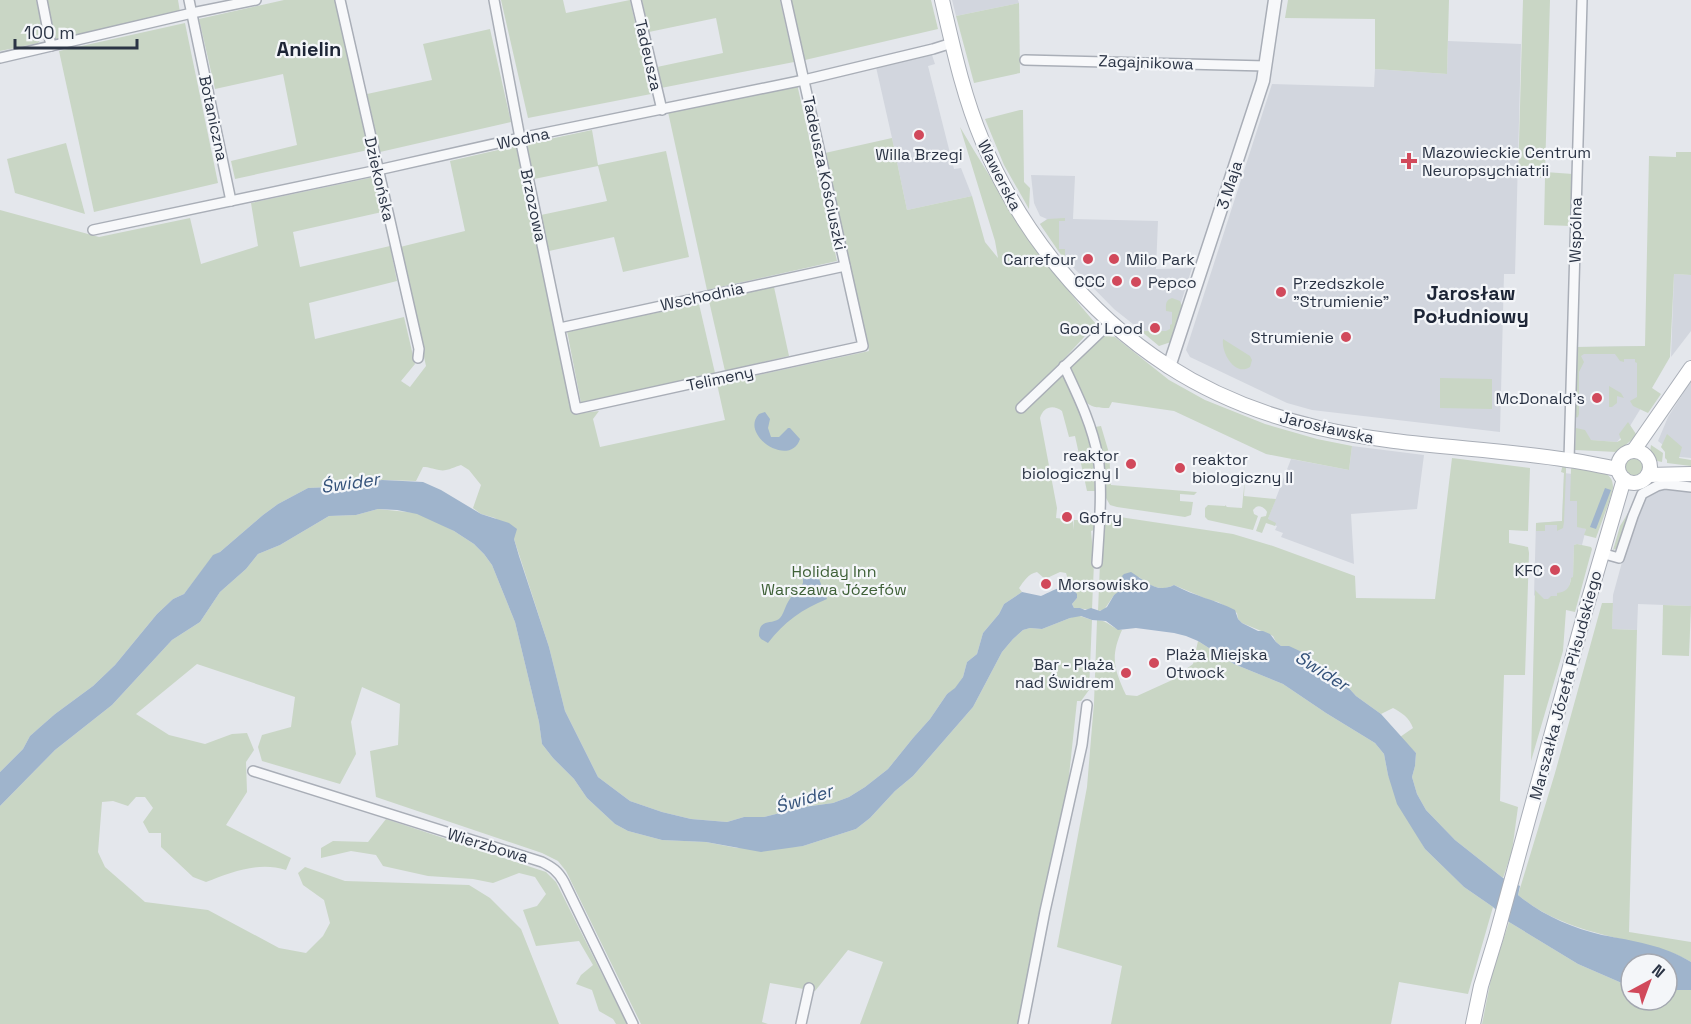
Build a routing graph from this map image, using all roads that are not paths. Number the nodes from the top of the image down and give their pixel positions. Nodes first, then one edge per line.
1 (42, 0) edge
2 (189, 0) edge
3 (256, 0) edge
4 (340, 0) edge
5 (494, 0) edge
6 (636, 0) edge
7 (786, 0) edge
8 (942, 0) edge
9 (1275, 0) edge
10 (1582, 0) edge
11 (192, 13) junction
12 (952, 43) junction
13 (51, 46) junction
14 (0, 58) edge
15 (1025, 60) dead end
16 (1266, 66) junction
17 (804, 80) junction
18 (662, 110) junction
19 (520, 138) junction
20 (378, 170) junction
21 (231, 201) junction
22 (93, 230) dead end
23 (845, 266) junction
24 (1111, 322) junction
25 (560, 328) junction
26 (863, 346) joint
27 (418, 358) dead end
28 (1064, 366) junction
29 (1169, 367) junction
30 (1691, 368) edge
31 (1021, 408) dead end
32 (576, 409) joint
33 (1569, 460) junction
34 (1644, 461) junction
35 (1691, 472) edge
36 (1624, 473) junction
37 (1691, 487) edge
38 (1601, 553) junction
39 (1097, 563) dead end
40 (1087, 705) dead end
41 (253, 771) dead end
42 (809, 988) dead end
43 (633, 1024) edge
44 (801, 1024) edge
45 (1023, 1024) edge
46 (1473, 1024) edge

1 - 13 street
2 - 11 street, Botaniczna
3 - 11 street
4 - 20 street, Dziekońska
5 - 19 street, Brzozowa
6 - 18 street, Tadeusza
7 - 17 street, Tadeusza Kościuszki
8 - 12 main road, Wawerska
9 - 16 street, 3 Maja
10 - 33 street, Wspólna
11 - 13 street
11 - 21 street, Botaniczna
12 - 17 street, Wodna
12 - 24 main road, Wawerska
13 - 14 street
15 - 16 street, Zagajnikowa
16 - 29 street, 3 Maja
17 - 18 street, Wodna
17 - 23 street, Tadeusza Kościuszki
18 - 19 street, Wodna
19 - 20 street, Wodna
19 - 25 street, Brzozowa
20 - 21 street, Wodna
20 - 27 street, Dziekońska
21 - 22 street, Wodna
23 - 25 street, Wschodnia
23 - 26 street, Tadeusza Kościuszki
24 - 28 street
24 - 29 main road, Jarosławska
25 - 32 street, Brzozowa
26 - 32 street, Telimeny
28 - 31 street
28 - 39 street
29 - 33 main road, Jarosławska
30 - 34 main road
33 - 36 main road, Jarosławska
34 - 35 main road
34 - 36 main road
34 - 36 main road
36 - 38 main road, Marszałka Józefa Piłsudskiego
37 - 38 street
38 - 46 main road, Marszałka Józefa Piłsudskiego
40 - 45 street
41 - 43 street, Wierzbowa
42 - 44 street

